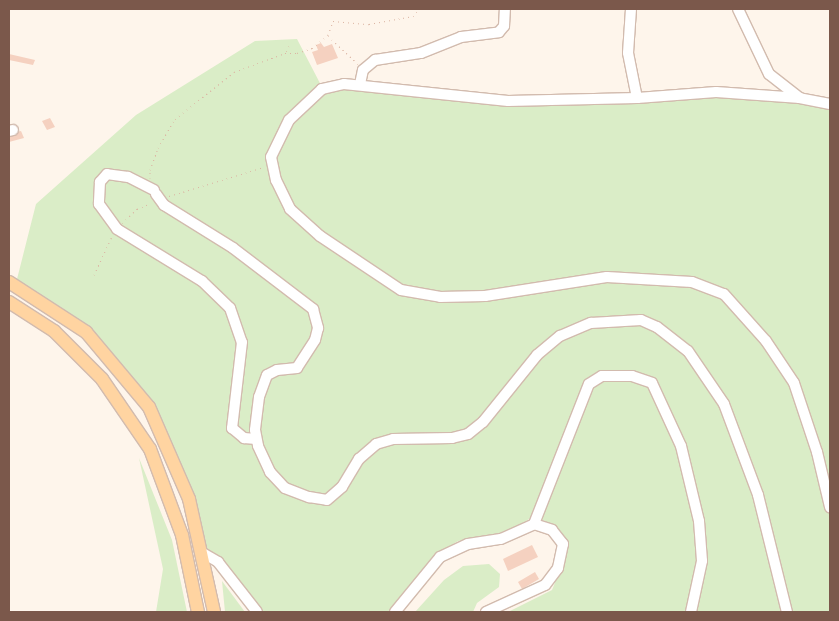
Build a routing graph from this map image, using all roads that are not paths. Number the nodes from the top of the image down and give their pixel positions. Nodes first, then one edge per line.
1 (505, 9) edge
2 (631, 9) edge
3 (738, 9) edge
4 (360, 84) junction
5 (637, 98) junction
6 (800, 98) junction
7 (830, 104) edge
8 (9, 282) edge
9 (9, 302) edge
10 (256, 439) junction
11 (830, 507) edge
12 (534, 524) junction
13 (201, 552) junction
14 (198, 612) edge
15 (214, 612) edge
16 (257, 612) edge
17 (395, 612) edge
18 (486, 612) edge
19 (691, 612) edge
20 (787, 612) edge

1 - 4 street
2 - 5 street
3 - 6 street
4 - 5 street
4 - 11 street
5 - 6 street
6 - 7 street
8 - 13 main road
9 - 14 main road
10 - 10 street
10 - 20 street
12 - 17 street
12 - 18 street
12 - 19 street
13 - 15 main road
13 - 16 street

